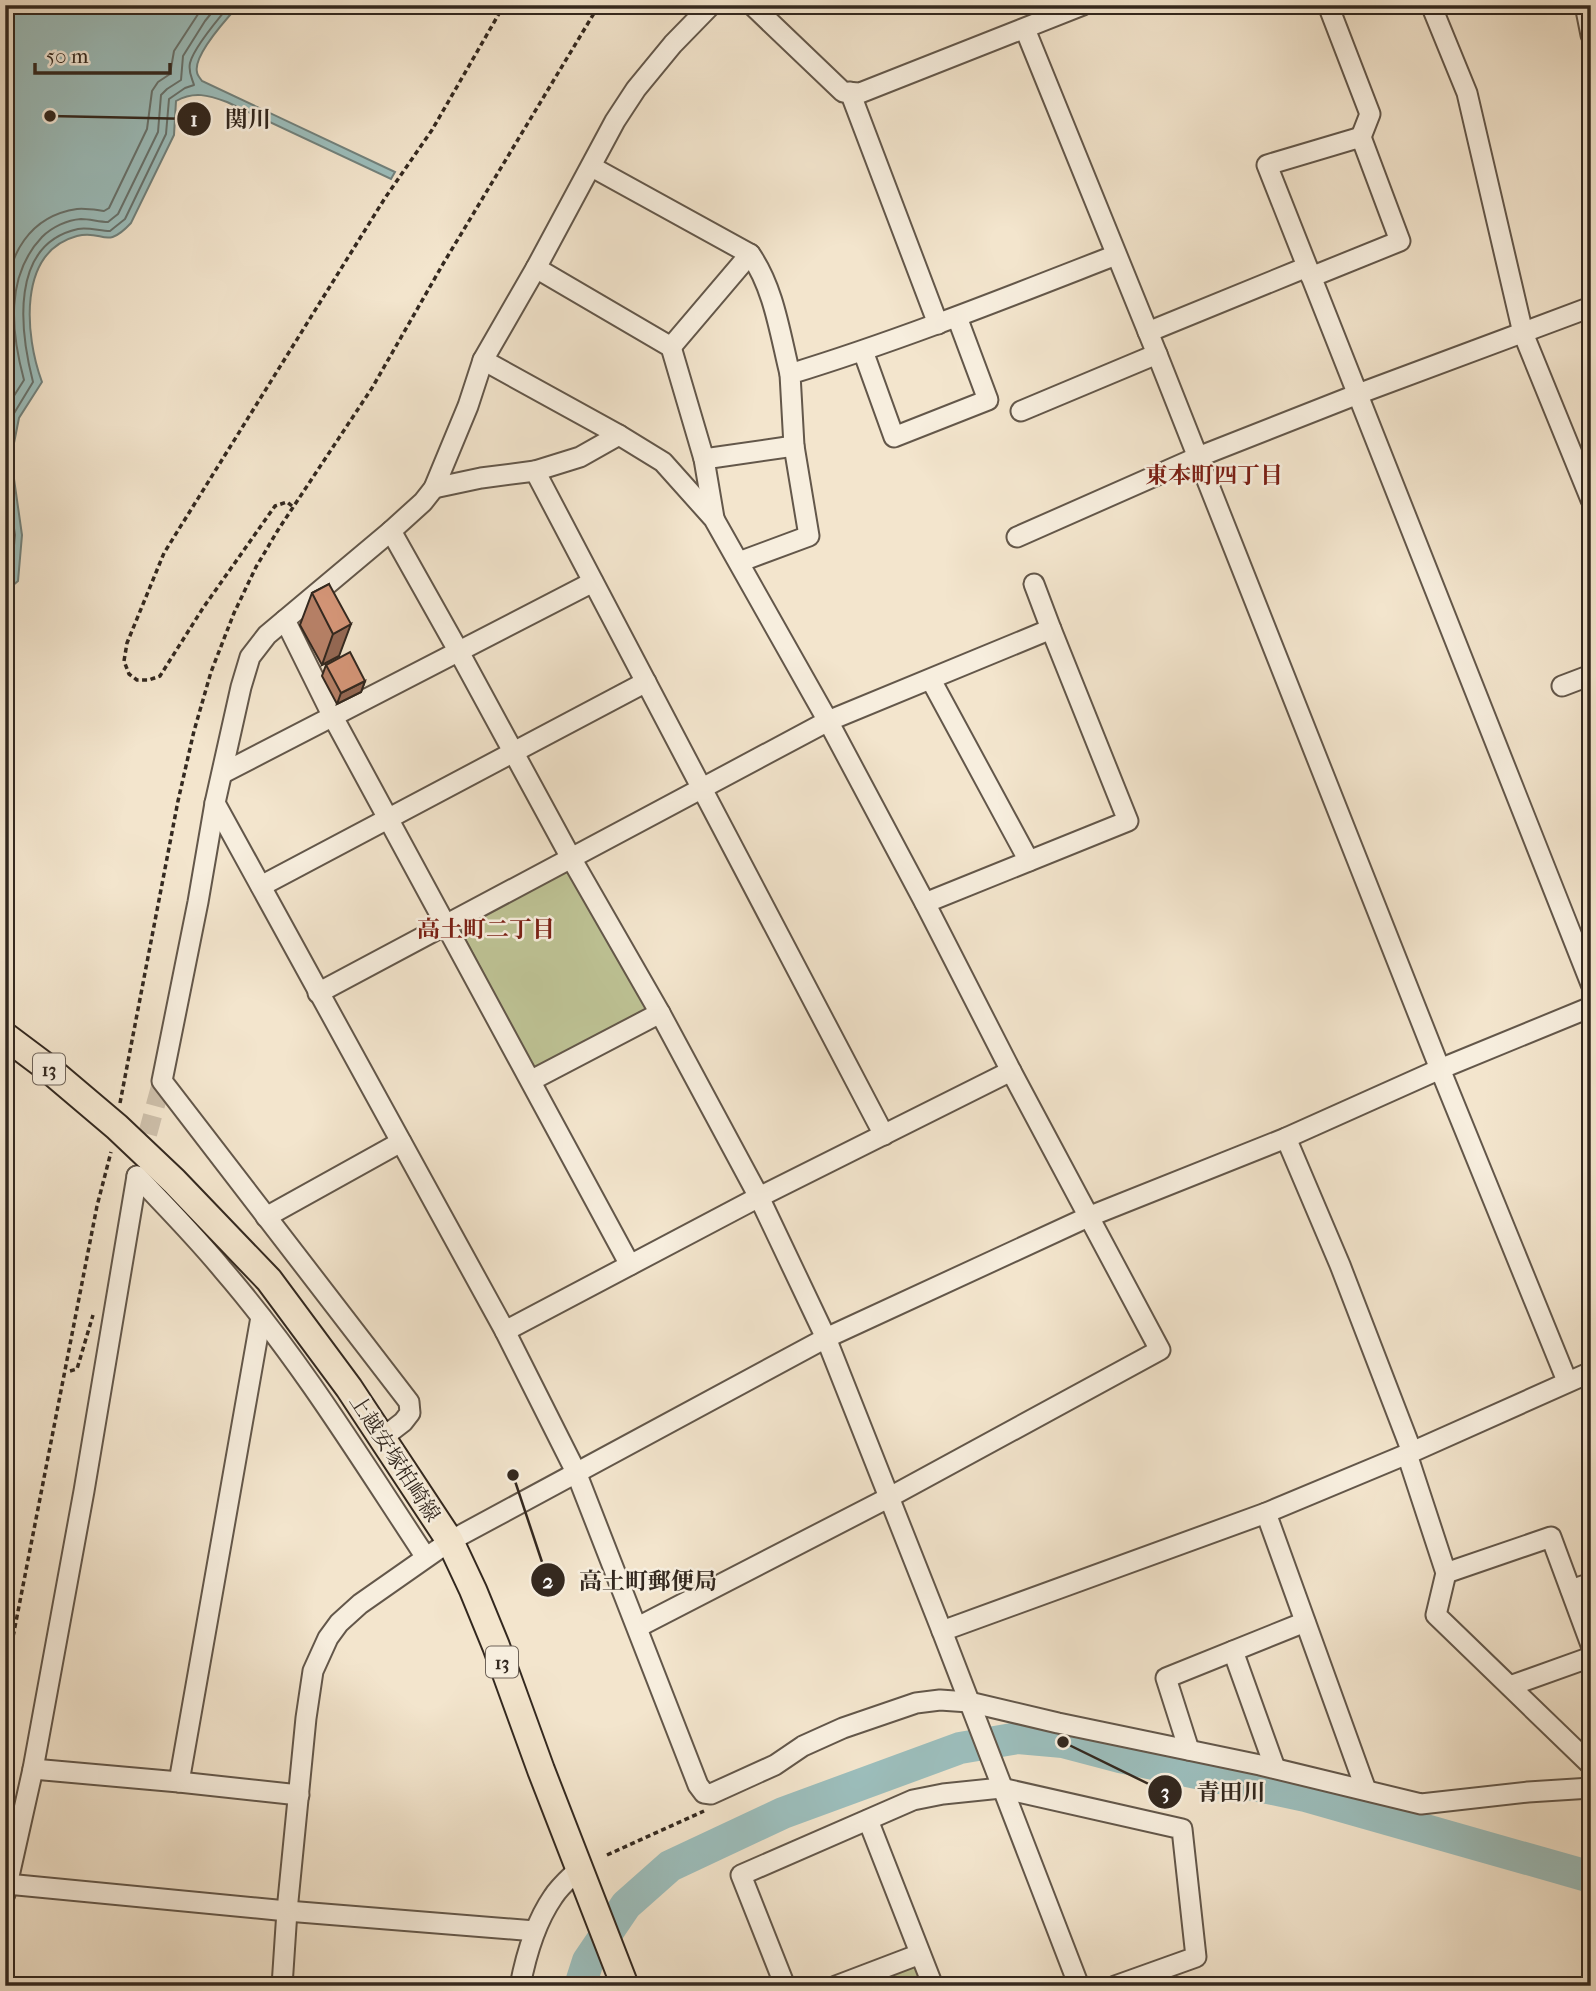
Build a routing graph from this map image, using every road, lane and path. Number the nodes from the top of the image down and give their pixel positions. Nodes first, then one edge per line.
1 (504, 5) edge
2 (598, 5) edge
3 (711, 5) edge
4 (752, 5) edge
5 (1083, 5) edge
6 (1328, 5) edge
7 (1431, 5) edge
8 (1585, 5) edge
9 (1025, 29) junction
10 (1591, 35) edge
11 (850, 92) junction
12 (1361, 137) junction
13 (592, 167) junction
14 (750, 254) junction
15 (1116, 255) junction
16 (536, 268) junction
17 (1309, 272) junction
18 (1591, 307) edge
19 (957, 317) junction
20 (938, 324) junction
21 (1148, 332) junction
22 (1523, 333) junction
23 (671, 347) junction
24 (863, 351) junction
25 (1157, 354) junction
26 (483, 360) junction
27 (790, 374) junction
28 (1357, 394) junction
29 (1021, 411) dead end
30 (619, 435) junction
31 (794, 446) junction
32 (1198, 457) junction
33 (704, 459) junction
34 (535, 471) junction
35 (434, 488) junction
36 (1591, 500) edge
37 (293, 507) junction
38 (714, 519) junction
39 (391, 531) junction
40 (1017, 537) dead end
41 (739, 562) junction
42 (593, 582) junction
43 (1034, 584) dead end
44 (285, 620) junction
45 (1051, 629) junction
46 (460, 652) junction
47 (1591, 675) edge
48 (930, 680) junction
49 (646, 682) junction
50 (1562, 686) dead end
51 (333, 717) junction
52 (828, 721) junction
53 (513, 752) junction
54 (223, 773) junction
55 (701, 787) junction
56 (215, 803) junction
57 (388, 819) junction
58 (571, 858) junction
59 (1029, 861) junction
60 (261, 886) junction
61 (925, 903) junction
62 (446, 923) junction
63 (1591, 984) edge
64 (318, 993) junction
65 (1591, 1007) edge
66 (660, 1013) junction
67 (5, 1036) edge
68 (1440, 1069) junction
69 (1011, 1071) junction
70 (532, 1080) junction
71 (117, 1128) junction
72 (884, 1135) junction
73 (1286, 1138) junction
74 (401, 1142) junction
75 (759, 1197) junction
76 (266, 1217) junction
77 (1088, 1217) junction
78 (630, 1265) junction
79 (261, 1317) junction
80 (505, 1331) junction
81 (826, 1338) junction
82 (1591, 1372) edge
83 (1567, 1381) junction
84 (381, 1439) junction
85 (1410, 1453) junction
86 (576, 1472) junction
87 (888, 1498) junction
88 (1266, 1513) junction
89 (450, 1541) junction
90 (425, 1556) junction
91 (1446, 1573) junction
92 (1591, 1583) edge
93 (1570, 1590) junction
94 (1305, 1622) junction
95 (638, 1627) junction
96 (942, 1631) junction
97 (1591, 1645) edge
98 (1234, 1651) junction
99 (1591, 1657) edge
100 (5, 1678) edge
101 (1510, 1686) junction
102 (972, 1708) junction
103 (1189, 1749) junction
104 (1591, 1765) edge
105 (1275, 1768) junction
106 (33, 1769) junction
107 (998, 1780) junction
108 (179, 1782) junction
109 (1591, 1788) edge
110 (1366, 1790) junction
111 (711, 1794) junction
112 (299, 1796) junction
113 (868, 1821) junction
114 (607, 1855) dead end
115 (580, 1868) junction
116 (6, 1889) edge
117 (287, 1911) junction
118 (535, 1931) junction
119 (920, 1954) junction
120 (622, 1976) edge
121 (282, 1986) edge
122 (520, 1986) edge
123 (785, 1986) edge
124 (836, 1986) edge
125 (933, 1986) edge
126 (1079, 1986) edge
127 (1115, 1986) edge

1 - 37 path
2 - 37 path
3 - 13 street
4 - 11 street
5 - 9 street
6 - 12 street
7 - 22 street
8 - 10 street
9 - 11 street
9 - 15 street
11 - 20 street
12 - 17 street
12 - 17 street
13 - 14 street
13 - 16 street
14 - 23 street
14 - 27 street
15 - 19 street
15 - 21 street
16 - 23 street
16 - 26 street
17 - 21 street
17 - 28 street
18 - 22 street
19 - 20 street
19 - 24 street
20 - 24 street
21 - 25 street
22 - 28 street
22 - 36 street
23 - 33 street
24 - 27 street
25 - 29 street
25 - 32 street
26 - 30 street
26 - 35 street
27 - 31 street
28 - 32 street
28 - 63 street
30 - 34 street
30 - 38 street
31 - 33 street
31 - 41 street
32 - 40 street
32 - 68 street
33 - 38 street
34 - 35 street
34 - 42 street
35 - 39 street
37 - 71 path
38 - 41 street
39 - 44 street
39 - 46 street
41 - 52 street
42 - 46 street
42 - 49 street
43 - 45 street
44 - 51 street
44 - 54 street
45 - 48 street
45 - 59 street
46 - 51 street
46 - 53 street
47 - 50 street
48 - 52 street
48 - 59 street
49 - 53 street
49 - 55 street
51 - 54 street
51 - 57 street
52 - 55 street
52 - 61 street
53 - 57 street
53 - 58 street
54 - 56 street
55 - 58 street
55 - 72 street
56 - 60 street
56 - 76 street
57 - 60 street
57 - 62 street
58 - 62 street
58 - 66 street
59 - 61 street
60 - 64 street
61 - 69 street
62 - 64 street
62 - 70 street
64 - 74 street
65 - 68 street
66 - 70 street
66 - 75 street
67 - 71 main road, 上越安塚柏崎線 / 13
68 - 73 street
68 - 83 street
69 - 72 street
69 - 77 street
70 - 78 street
71 - 84 main road, 上越安塚柏崎線 / 13
71 - 100 path
72 - 75 street
73 - 77 street
73 - 85 street
74 - 76 street
74 - 80 street
75 - 78 street
75 - 81 street
76 - 84 street
77 - 81 street
77 - 87 street
78 - 80 street
79 - 90 street
79 - 106 street
79 - 108 street
80 - 86 street
81 - 86 street
81 - 87 street
82 - 83 street
83 - 85 street
84 - 89 main road, 上越安塚柏崎線 / 13
85 - 88 street
85 - 91 street
86 - 89 street
86 - 95 street
87 - 95 street
87 - 96 street
88 - 94 street
88 - 96 street
89 - 90 street
89 - 115 main road, 上越安塚柏崎線 / 13
90 - 112 street
91 - 93 street
91 - 101 street
92 - 93 street
93 - 97 street
94 - 98 street
94 - 110 street
95 - 111 street
96 - 102 street
98 - 103 street
98 - 105 street
99 - 101 street
101 - 104 street
102 - 103 street
102 - 107 street
102 - 111 street
103 - 105 street
105 - 110 street
106 - 108 street
106 - 116 street
107 - 113 street
107 - 126 street
107 - 127 street
108 - 112 street
109 - 110 street
111 - 114 path
112 - 117 street
113 - 119 street
113 - 123 street
115 - 118 street
115 - 120 main road, 上越安塚柏崎線 / 13
116 - 117 street
117 - 118 street
117 - 121 street
118 - 122 street
119 - 124 street
119 - 125 street

